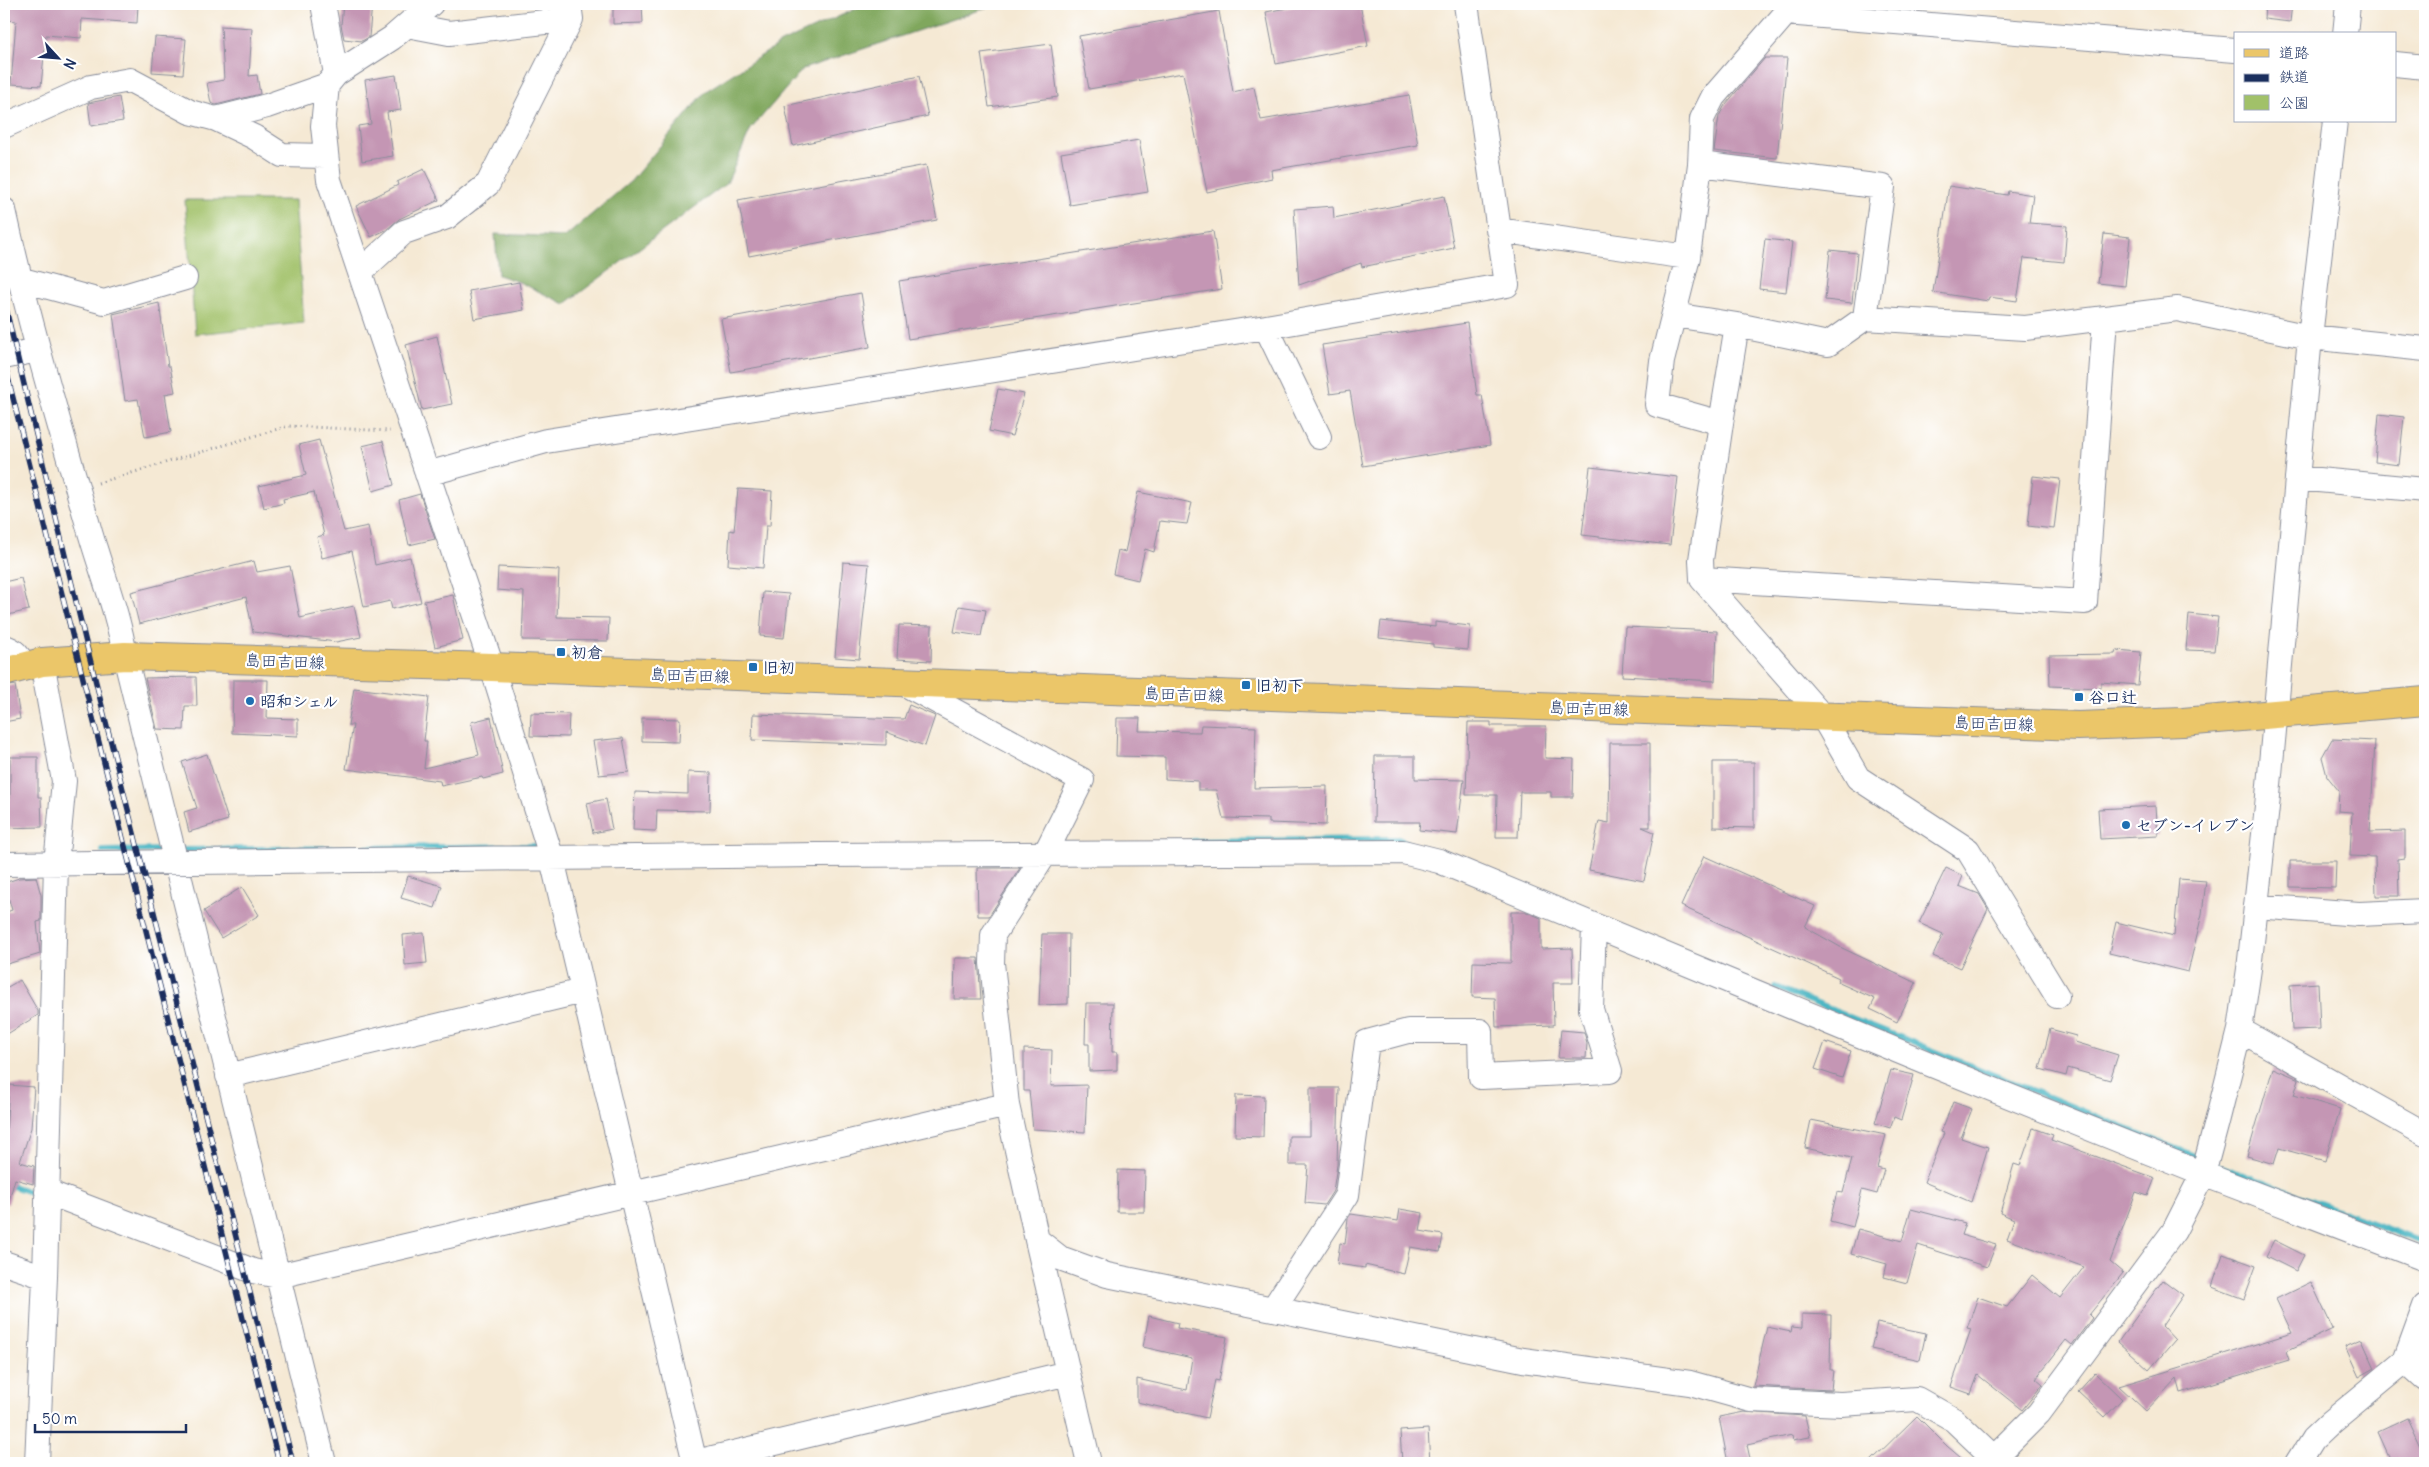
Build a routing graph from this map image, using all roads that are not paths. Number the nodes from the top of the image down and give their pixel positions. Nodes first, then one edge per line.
1 (323, 4) edge
2 (431, 4) edge
3 (1466, 4) edge
4 (2348, 4) edge
5 (1825, 10) edge
6 (570, 11) edge
7 (407, 25) junction
8 (2345, 32) edge
9 (2234, 50) edge
10 (2396, 64) edge
11 (2425, 67) edge
12 (332, 79) junction
13 (216, 119) junction
14 (2335, 122) edge
15 (4, 126) edge
16 (326, 156) junction
17 (1700, 164) junction
18 (4, 210) edge
19 (1498, 230) junction
20 (1688, 257) junction
21 (360, 272) junction
22 (184, 278) dead end
23 (19, 279) junction
24 (1674, 315) junction
25 (1864, 318) junction
26 (2105, 319) junction
27 (1737, 325) junction
28 (1266, 327) junction
29 (2310, 337) junction
30 (2425, 349) edge
31 (37, 350) junction
32 (4, 357) edge
33 (1721, 423) junction
34 (1319, 437) dead end
35 (427, 474) junction
36 (2297, 478) junction
37 (2425, 490) edge
38 (1702, 578) junction
39 (4, 647) edge
40 (125, 656) junction
41 (23, 667) edge
42 (492, 668) junction
43 (903, 683) junction
44 (2425, 701) edge
45 (2275, 714) junction
46 (1823, 716) junction
47 (1045, 854) junction
48 (552, 859) junction
49 (176, 863) junction
50 (4, 864) edge
51 (56, 864) junction
52 (2256, 906) junction
53 (2425, 911) edge
54 (1594, 926) junction
55 (583, 991) junction
56 (2057, 996) dead end
57 (2240, 1030) junction
58 (228, 1076) junction
59 (1007, 1105) junction
60 (2425, 1134) edge
61 (2203, 1174) junction
62 (48, 1192) junction
63 (631, 1194) junction
64 (1037, 1240) junction
65 (2425, 1259) edge
66 (4, 1263) edge
67 (278, 1276) junction
68 (45, 1277) junction
69 (2425, 1306) edge
70 (1273, 1309) junction
71 (2405, 1361) junction
72 (1068, 1373) junction
73 (2425, 1379) edge
74 (1993, 1462) edge
75 (37, 1463) edge
76 (324, 1463) edge
77 (694, 1463) edge
78 (1089, 1463) edge
79 (2298, 1463) edge

1 - 12 street
2 - 7 street
3 - 19 street
4 - 8 street
5 - 9 street
5 - 17 street
6 - 7 street
6 - 21 street
7 - 12 street
10 - 11 street
12 - 13 street
12 - 16 street
13 - 15 street
13 - 16 street
14 - 29 street
16 - 21 street
17 - 20 street
17 - 25 street
18 - 23 street
19 - 20 street
19 - 28 street
20 - 24 street
21 - 35 street
22 - 23 street
23 - 31 street
24 - 27 street
24 - 33 street
25 - 26 street
25 - 27 street
26 - 29 street
26 - 38 street
27 - 33 street
28 - 34 street
28 - 35 street
29 - 30 street
29 - 36 street
31 - 32 street
31 - 40 street
33 - 38 street
35 - 42 street
36 - 37 street
36 - 45 street
38 - 46 street
39 - 41 street
40 - 41 main road, 島田吉田線
40 - 42 main road, 島田吉田線
40 - 49 street
41 - 51 street
42 - 43 main road, 島田吉田線
42 - 48 street
43 - 46 main road, 島田吉田線
43 - 47 street
44 - 45 main road, 島田吉田線
45 - 46 main road, 島田吉田線
45 - 52 street
46 - 56 street
47 - 48 street
47 - 54 street
47 - 59 street
48 - 49 street
48 - 55 street
49 - 51 street
49 - 58 street
50 - 51 street
51 - 62 street
52 - 53 street
52 - 57 street
54 - 61 street
54 - 70 street
55 - 58 street
55 - 63 street
57 - 60 street
57 - 61 street
58 - 67 street
59 - 63 street
59 - 64 street
61 - 65 street
61 - 74 street
62 - 67 street
62 - 68 street
63 - 67 street
63 - 77 street
64 - 70 street
64 - 72 street
66 - 68 street
67 - 76 street
68 - 75 street
69 - 71 street
70 - 74 street
71 - 73 street
71 - 79 street
72 - 77 street
72 - 78 street

